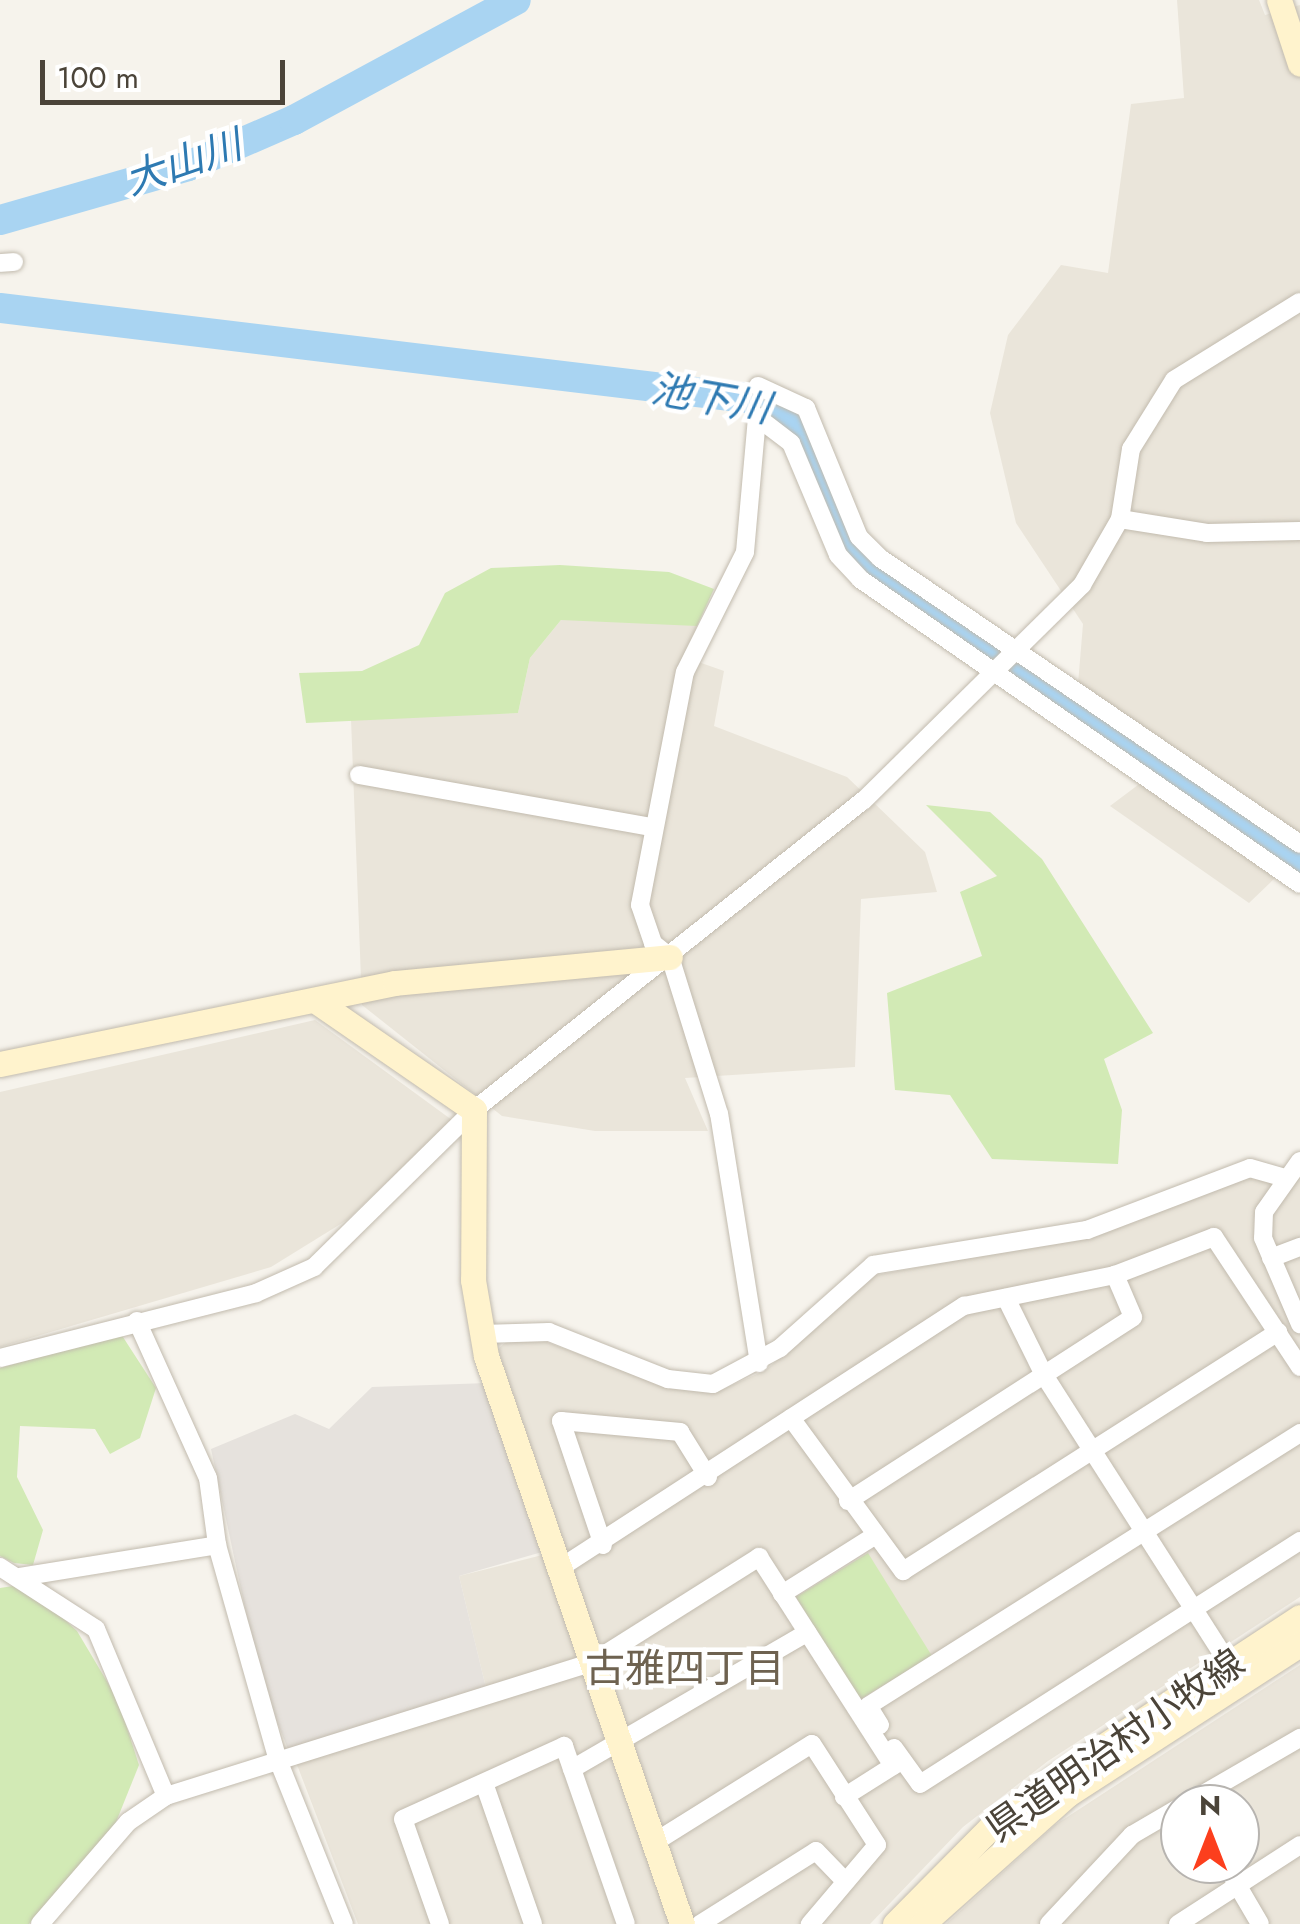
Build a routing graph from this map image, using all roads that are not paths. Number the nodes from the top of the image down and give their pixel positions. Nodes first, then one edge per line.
1 (1279, 0) edge
2 (1300, 64) edge
3 (1300, 302) edge
4 (758, 386) dead end
5 (1120, 519) junction
6 (1300, 530) edge
7 (1013, 650) junction
8 (992, 673) junction
9 (359, 774) dead end
10 (651, 828) junction
11 (1300, 844) edge
12 (1300, 884) edge
13 (670, 957) junction
14 (316, 1001) junction
15 (0, 1064) edge
16 (474, 1110) junction
17 (1300, 1161) edge
18 (1286, 1178) junction
19 (1300, 1247) edge
20 (1270, 1258) junction
21 (1115, 1276) junction
22 (1006, 1298) junction
23 (137, 1321) junction
24 (1300, 1324) edge
25 (1278, 1332) junction
26 (482, 1334) junction
27 (0, 1358) edge
28 (760, 1363) junction
29 (1300, 1367) edge
30 (1044, 1375) junction
31 (792, 1418) junction
32 (1300, 1433) edge
33 (1094, 1453) junction
34 (708, 1477) junction
35 (848, 1501) junction
36 (1142, 1527) junction
37 (872, 1538) junction
38 (1300, 1541) edge
39 (217, 1545) junction
40 (603, 1545) junction
41 (0, 1567) edge
42 (560, 1568) junction
43 (21, 1577) junction
44 (0, 1580) edge
45 (782, 1594) junction
46 (1194, 1607) junction
47 (1300, 1617) edge
48 (808, 1634) junction
49 (1300, 1644) edge
50 (590, 1663) junction
51 (1229, 1664) junction
52 (1300, 1738) edge
53 (620, 1747) junction
54 (278, 1760) junction
55 (897, 1763) junction
56 (572, 1769) junction
57 (484, 1783) junction
58 (1221, 1784) edge
59 (166, 1796) junction
60 (844, 1797) junction
61 (1160, 1820) edge
62 (655, 1842) junction
63 (1300, 1845) edge
64 (1260, 1868) edge
65 (845, 1882) junction
66 (1233, 1884) edge
67 (1237, 1884) edge
68 (40, 1924) edge
69 (344, 1924) edge
70 (440, 1924) edge
71 (533, 1924) edge
72 (626, 1924) edge
73 (682, 1924) edge
74 (700, 1924) edge
75 (810, 1924) edge
76 (895, 1924) edge
77 (922, 1924) edge
78 (1049, 1924) edge
79 (1178, 1924) edge
80 (1260, 1924) edge

1 - 2 street
3 - 5 street
4 - 7 street
5 - 6 street
5 - 7 street
7 - 8 street
7 - 11 street
8 - 10 street
8 - 12 street
8 - 13 street
9 - 10 street
10 - 13 street
13 - 14 street
13 - 16 street
13 - 28 street
14 - 15 street
14 - 16 street
16 - 23 street
16 - 26 street
17 - 18 street
18 - 20 street
18 - 28 street
19 - 20 street
20 - 24 street
21 - 22 street
21 - 25 street
21 - 30 street
22 - 30 street
22 - 31 street
23 - 27 street
23 - 39 street
25 - 29 street
25 - 33 street
26 - 28 street
26 - 42 street
30 - 33 street
30 - 35 street
31 - 34 street
31 - 35 street
32 - 36 street
33 - 36 street
33 - 37 street
34 - 40 street
34 - 40 street
35 - 37 street
36 - 46 street
36 - 55 street
37 - 45 street
38 - 46 street
39 - 43 street
39 - 54 street
40 - 42 street
41 - 43 street
42 - 50 street
43 - 44 street
43 - 59 street
45 - 48 street
45 - 50 street
46 - 51 street
46 - 55 street
47 - 51 street, 県道明治村小牧線
48 - 53 street
48 - 55 street
49 - 77 street, 県道明治村小牧線
50 - 53 street
50 - 54 street
51 - 76 street, 県道明治村小牧線
52 - 58 street
53 - 56 street
53 - 62 street
54 - 59 street
54 - 69 street
55 - 60 street
56 - 57 street
56 - 72 street
57 - 70 street
57 - 71 street
59 - 68 street
60 - 62 street
60 - 65 street
61 - 78 street
62 - 73 street
63 - 64 street
65 - 74 street
65 - 75 street
66 - 79 street
67 - 80 street

